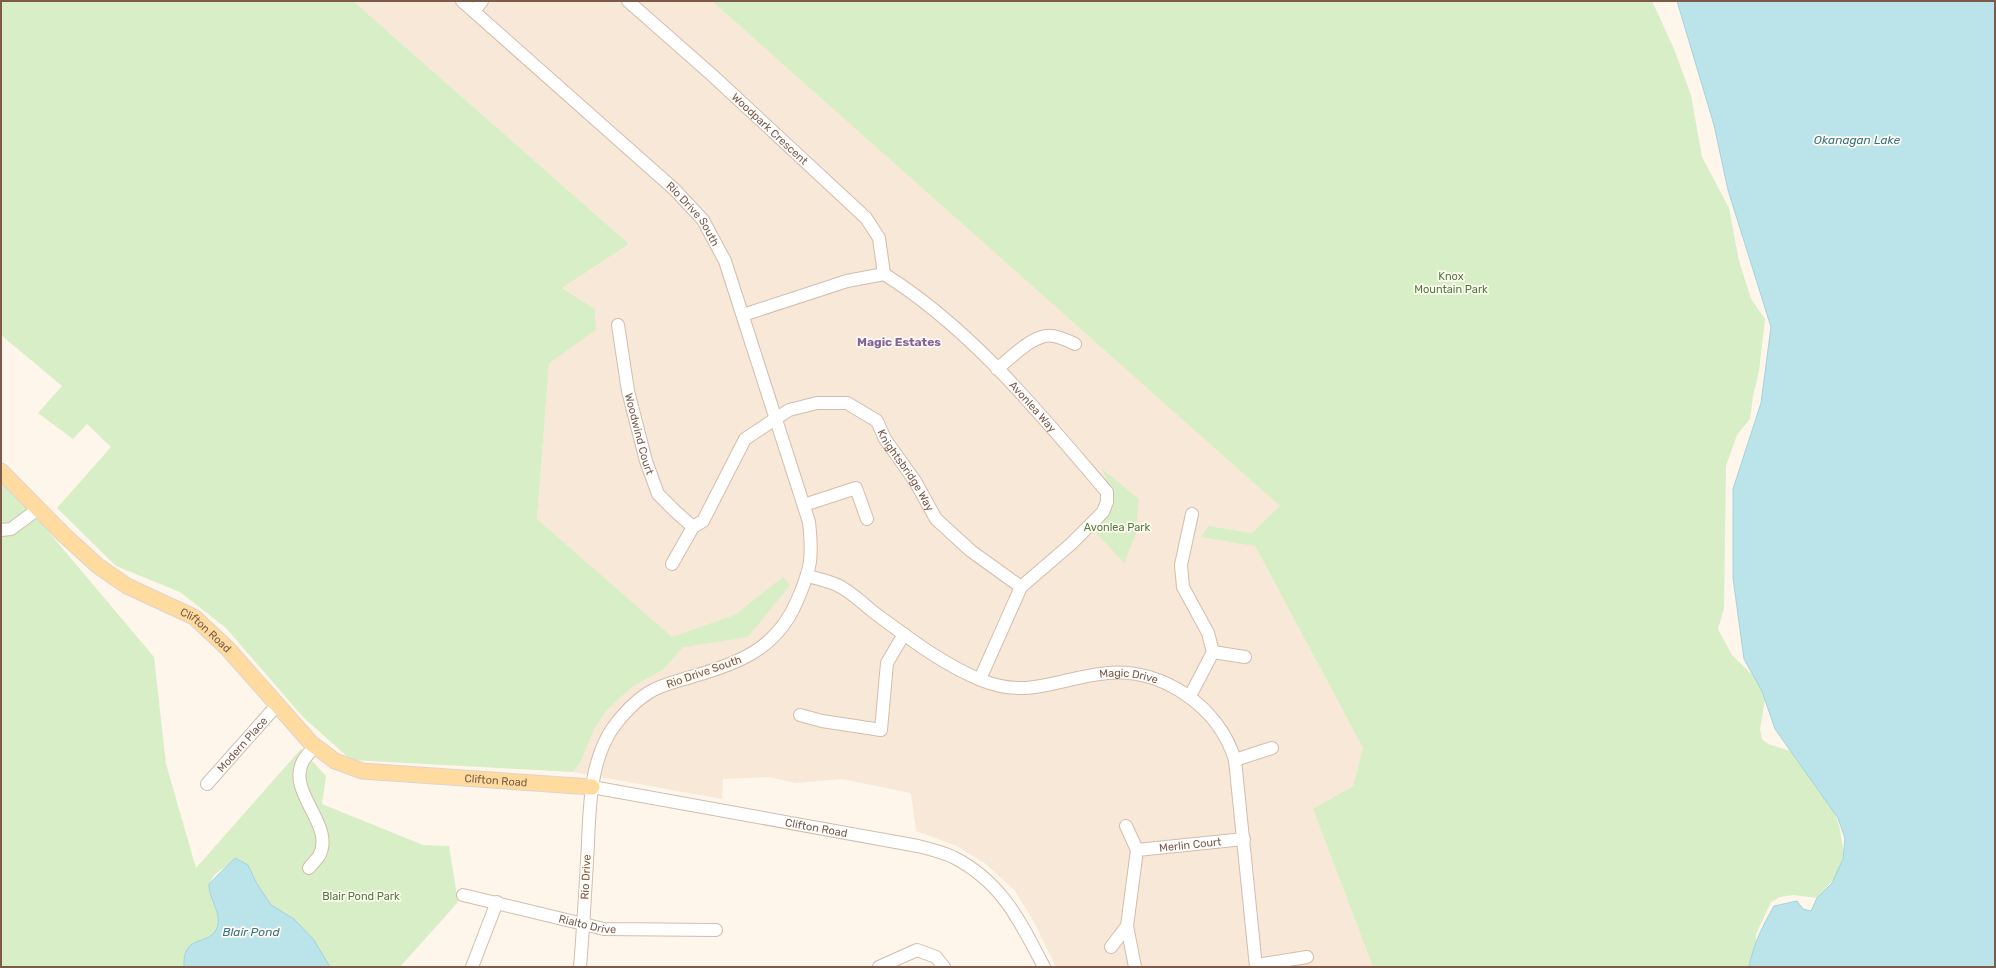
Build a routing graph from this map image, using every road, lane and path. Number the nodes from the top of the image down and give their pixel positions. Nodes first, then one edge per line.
1 (462, 1) edge
2 (482, 1) edge
3 (628, 1) edge
4 (474, 11) junction
5 (884, 274) junction
6 (743, 315) junction
7 (618, 326) dead end
8 (1075, 344) dead end
9 (997, 369) junction
10 (776, 417) junction
11 (1, 471) edge
12 (804, 505) junction
13 (38, 509) junction
14 (1192, 514) dead end
15 (867, 519) dead end
16 (693, 527) junction
17 (1, 530) edge
18 (672, 564) dead end
19 (808, 576) junction
20 (1021, 587) junction
21 (904, 634) junction
22 (1213, 652) junction
23 (1245, 657) dead end
24 (980, 680) junction
25 (1190, 696) junction
26 (277, 705) junction
27 (800, 715) dead end
28 (315, 746) junction
29 (1272, 748) dead end
30 (1235, 760) junction
31 (207, 784) dead end
32 (592, 787) junction
33 (1126, 826) dead end
34 (1244, 839) junction
35 (1137, 850) junction
36 (309, 868) dead end
37 (463, 895) dead end
38 (497, 902) junction
39 (583, 925) junction
40 (1127, 926) junction
41 (716, 930) dead end
42 (1111, 947) dead end
43 (1307, 957) dead end
44 (1256, 966) edge
45 (472, 967) edge
46 (580, 967) edge
47 (879, 967) edge
48 (944, 967) edge
49 (1044, 967) edge
50 (1135, 967) edge

1 - 4 street, Rio Drive South
2 - 4 street
3 - 5 street, Woodpark Crescent
4 - 6 street, Rio Drive South
5 - 6 street
5 - 9 street, Avonlea Way
6 - 10 street, Rio Drive South
7 - 16 street, Woodwind Court
8 - 9 street
9 - 20 street, Avonlea Way
10 - 12 street, Rio Drive South
10 - 16 street, Knightsbridge Way
10 - 20 street, Knightsbridge Way
11 - 13 main road, Clifton Road
12 - 15 street
12 - 19 street, Rio Drive South
13 - 17 street
13 - 26 main road, Clifton Road
14 - 22 street
16 - 18 street, Knightsbridge Way
19 - 21 street, Magic Drive
19 - 32 street, Rio Drive South
20 - 24 street, Avonlea Way
21 - 24 street, Magic Drive
21 - 27 street
22 - 23 street
22 - 25 street
24 - 25 street, Magic Drive
25 - 30 street, Magic Drive
26 - 28 main road, Clifton Road
26 - 31 street, Modern Place
28 - 32 main road, Clifton Road
28 - 36 street
29 - 30 street
30 - 34 street, Magic Drive
32 - 39 street, Rio Drive
32 - 49 street, Clifton Road
33 - 35 street
34 - 35 street, Merlin Court
34 - 44 street, Magic Drive
35 - 40 street
37 - 38 street, Rialto Drive
38 - 39 street, Rialto Drive
38 - 45 street
39 - 41 street, Rialto Drive
39 - 46 street, Rio Drive
40 - 42 street
40 - 50 street
43 - 44 street
47 - 48 street

